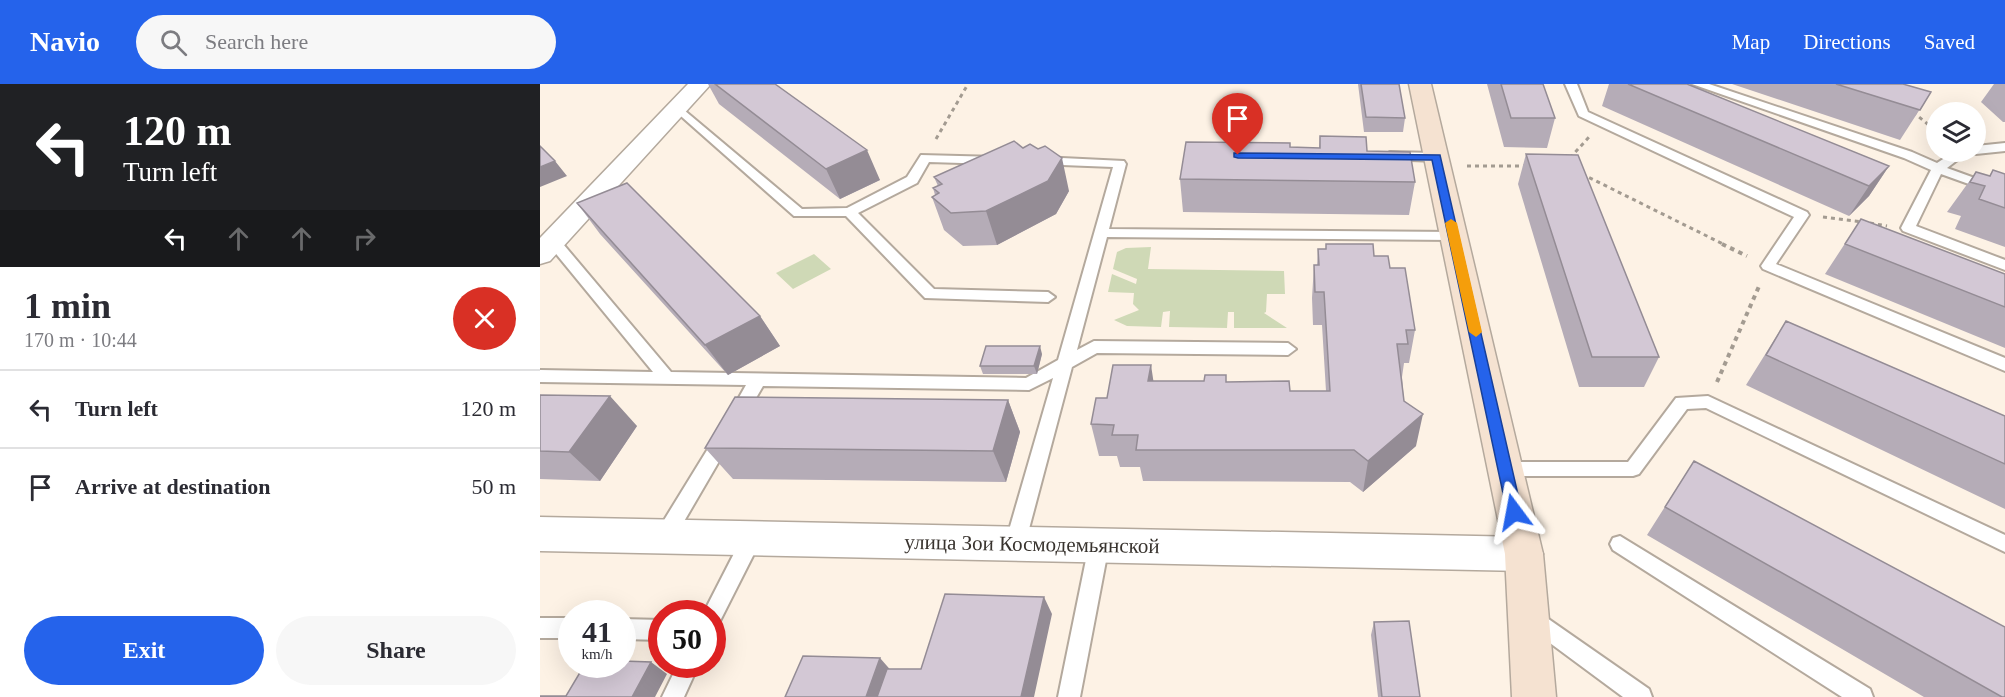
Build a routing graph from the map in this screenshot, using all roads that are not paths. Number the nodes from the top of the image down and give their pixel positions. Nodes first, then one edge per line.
1 (699, 84) edge
2 (1420, 84) edge
3 (1571, 84) edge
4 (1698, 84) edge
5 (678, 108) junction
6 (2005, 147) edge
7 (1986, 149) edge
8 (1376, 156) edge
9 (1005, 160) edge
10 (1028, 161) edge
11 (1437, 162) junction
12 (1947, 162) edge
13 (1938, 168) junction
14 (2005, 193) edge
15 (849, 212) junction
16 (1101, 233) junction
17 (1454, 236) junction
18 (546, 248) edge
19 (2005, 265) edge
20 (1048, 297) dead end
21 (1288, 349) dead end
22 (1067, 362) junction
23 (2005, 365) edge
24 (540, 376) edge
25 (667, 378) junction
26 (758, 380) junction
27 (1505, 469) junction
28 (540, 534) edge
29 (665, 536) junction
30 (752, 538) junction
31 (1015, 544) junction
32 (1620, 544) dead end
33 (2005, 544) edge
34 (1099, 545) junction
35 (1524, 554) junction
36 (720, 600) edge
37 (1528, 615) junction
38 (540, 628) edge
39 (558, 628) edge
40 (682, 678) edge
41 (673, 697) edge
42 (1069, 697) edge
43 (1534, 697) edge
44 (1641, 697) edge
45 (1862, 697) edge

1 - 5 street
2 - 11 main road
3 - 23 lane
4 - 13 lane
5 - 15 lane
5 - 18 street
6 - 7 lane
8 - 11 lane
9 - 15 lane
10 - 16 lane
11 - 17 main road
12 - 13 lane
13 - 14 lane
13 - 19 lane
15 - 20 lane
16 - 17 lane
16 - 22 lane
17 - 27 main road
18 - 25 lane
21 - 22 lane
22 - 26 lane
22 - 31 lane
24 - 25 lane
25 - 26 lane
26 - 29 lane
27 - 33 lane
27 - 35 main road
28 - 29 street, улица Зои Космодемьянской
29 - 30 street, улица Зои Космодемьянской
30 - 31 street, улица Зои Космодемьянской
30 - 36 lane
31 - 34 street, улица Зои Космодемьянской
32 - 45 lane
34 - 35 street, улица Зои Космодемьянской
34 - 42 lane
35 - 37 main road
37 - 43 main road
37 - 44 lane
38 - 39 lane
40 - 41 lane

